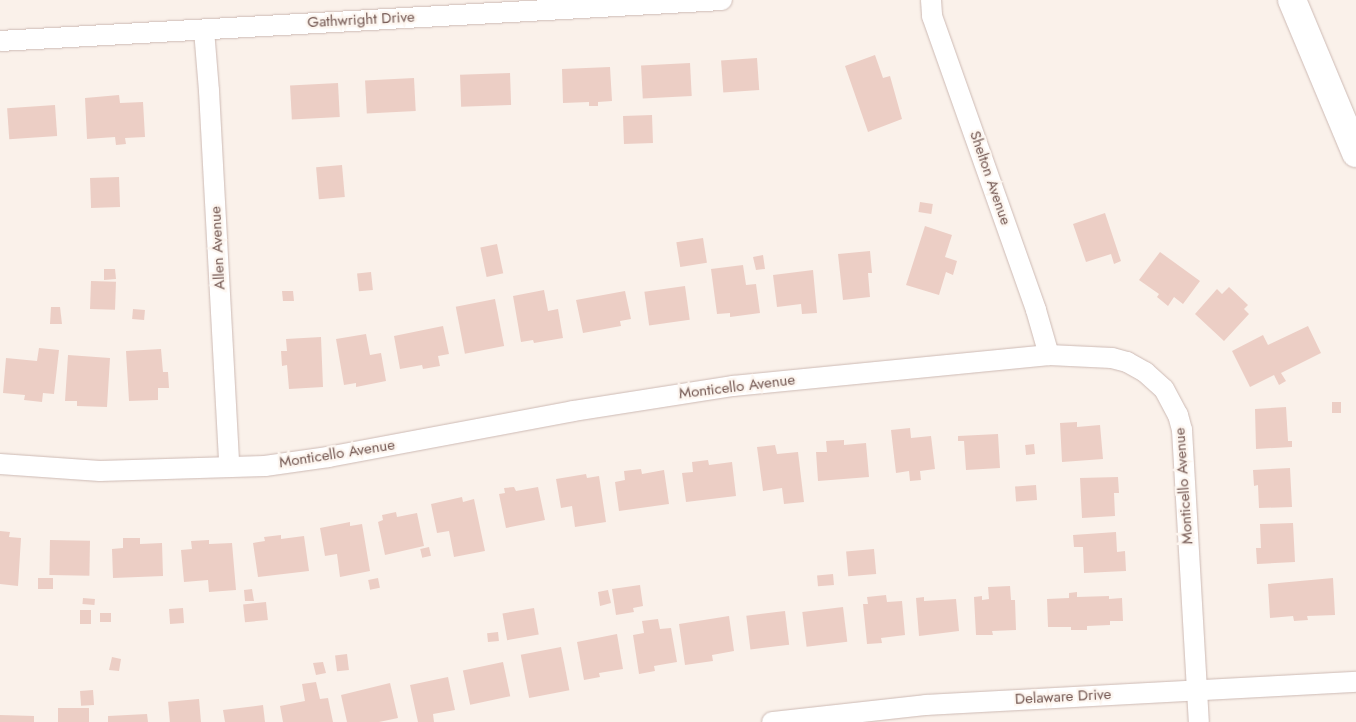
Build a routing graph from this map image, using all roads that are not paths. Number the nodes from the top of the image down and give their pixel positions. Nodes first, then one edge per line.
1 (722, 0) edge
2 (931, 0) edge
3 (1292, 0) edge
4 (204, 30) junction
5 (0, 41) edge
6 (1356, 153) edge
7 (1049, 355) junction
8 (0, 464) edge
9 (229, 465) junction
10 (1356, 682) edge
11 (1197, 690) junction
12 (772, 722) edge
13 (1199, 722) edge

1 - 4 street, Gathwright Drive
2 - 7 street, Shelton Avenue
3 - 6 main road
4 - 5 street, Gathwright Drive
4 - 9 street, Allen Avenue
7 - 9 street, Monticello Avenue
7 - 11 street, Monticello Avenue
8 - 9 street, Monticello Avenue
10 - 11 street, Delaware Drive
11 - 12 street, Delaware Drive
11 - 13 street, Monticello Avenue

